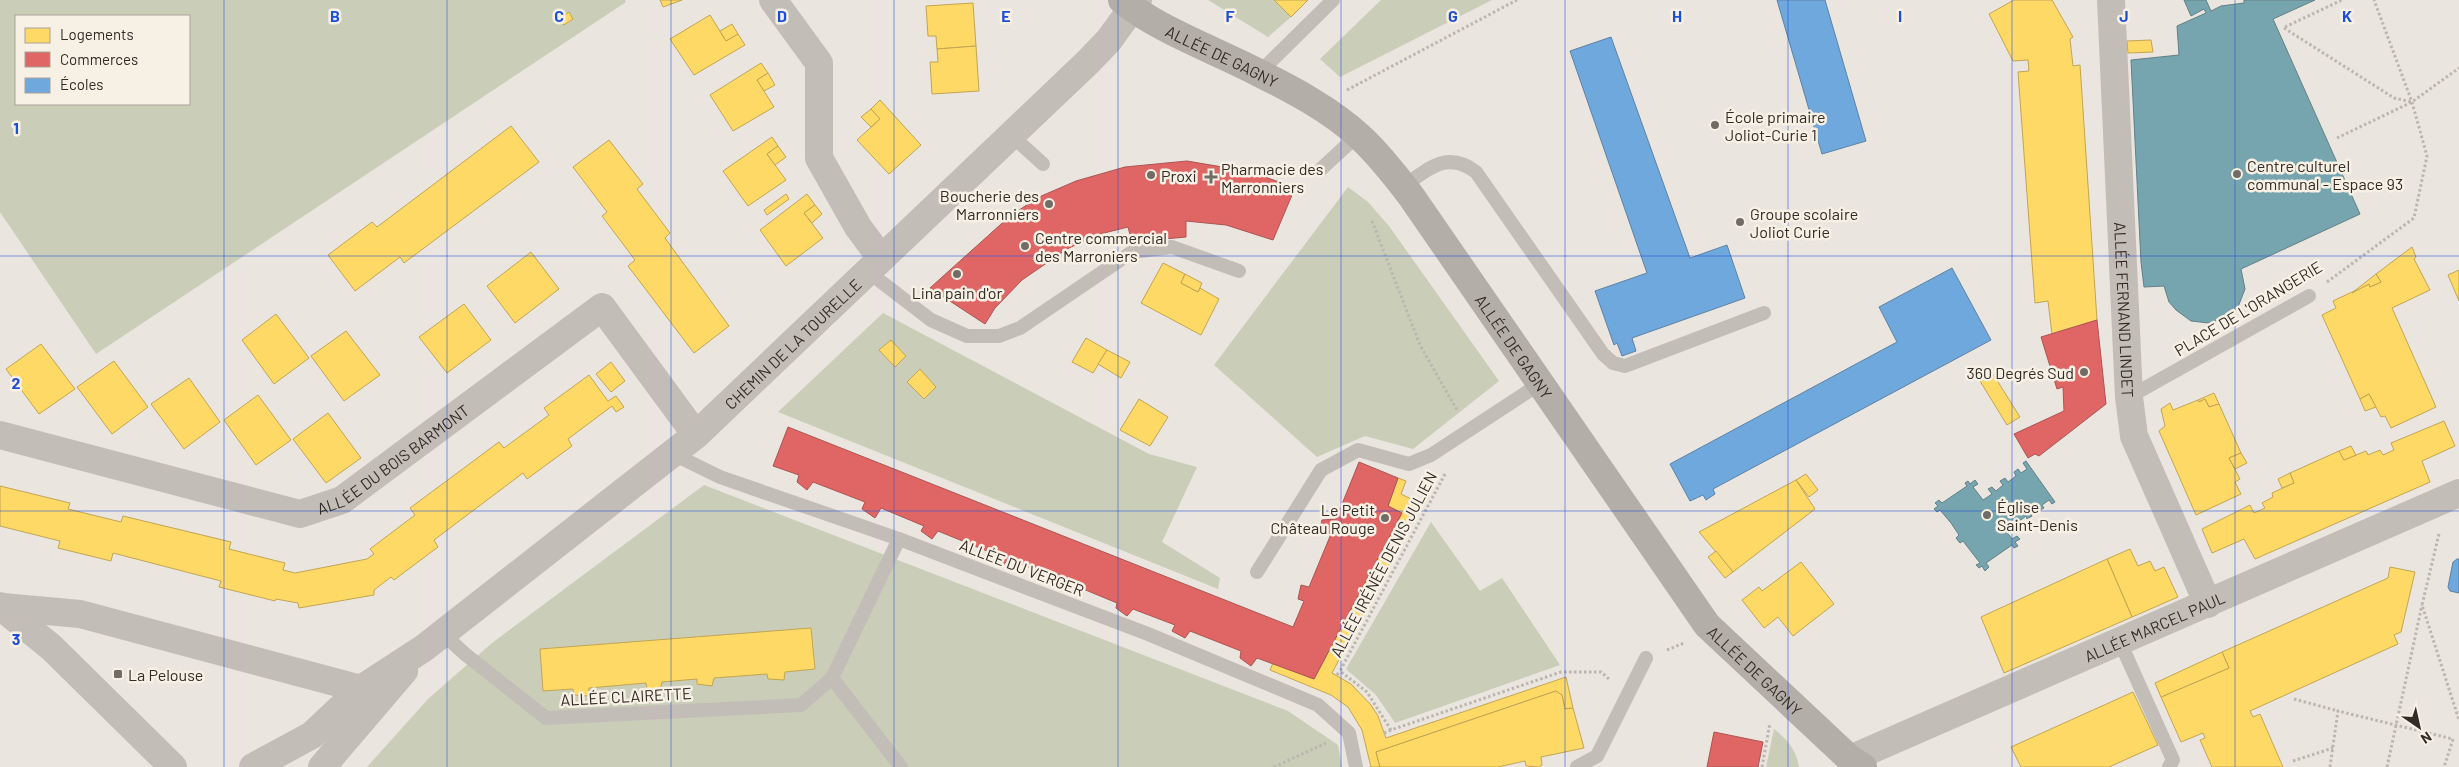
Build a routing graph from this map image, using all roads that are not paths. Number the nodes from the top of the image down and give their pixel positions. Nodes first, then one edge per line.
1 (773, 0) edge
2 (1333, 0) edge
3 (2111, 0) edge
4 (1131, 3) edge
5 (1259, 73) junction
6 (1358, 135) junction
7 (1012, 136) junction
8 (1043, 164) dead end
9 (1322, 169) dead end
10 (1404, 186) junction
11 (874, 265) junction
12 (1239, 271) dead end
13 (2308, 296) road end
14 (1764, 313) dead end
15 (1542, 383) junction
16 (2129, 396) junction
17 (0, 435) edge
18 (696, 435) junction
19 (674, 454) junction
20 (2454, 507) edge
21 (899, 539) junction
22 (1257, 572) dead end
23 (2208, 604) junction
24 (2, 607) edge
25 (433, 641) junction
26 (2120, 642) junction
27 (1646, 658) road end
28 (832, 678) junction
29 (361, 689) junction
30 (1854, 764) edge
31 (173, 767) edge
32 (253, 767) edge
33 (322, 767) edge
34 (901, 767) edge
35 (1356, 767) edge
36 (1577, 767) edge
37 (2169, 767) edge

1 - 11 street
2 - 5 lane
3 - 16 street, ALLÉE FERNAND LINDET
4 - 5 main road, ALLÉE DE GAGNY
4 - 7 street, CHEMIN DE LA TOURELLE
5 - 6 main road, ALLÉE DE GAGNY
6 - 9 lane
6 - 10 main road, ALLÉE DE GAGNY
7 - 8 lane
7 - 11 street, CHEMIN DE LA TOURELLE
10 - 14 lane
10 - 15 main road, ALLÉE DE GAGNY
11 - 12 lane
11 - 18 street, CHEMIN DE LA TOURELLE
13 - 16 lane, PLACE DE L'ORANGERIE
15 - 22 lane
15 - 30 main road, ALLÉE DE GAGNY
16 - 23 street, ALLÉE FERNAND LINDET
17 - 18 street, ALLÉE DU BOIS BARMONT
18 - 19 street, CHEMIN DE LA TOURELLE
19 - 21 lane, ALLÉE DU VERGER
19 - 25 street, CHEMIN DE LA TOURELLE
20 - 23 street, ALLÉE MARCEL PAUL
21 - 28 lane
21 - 35 lane, ALLÉE DU VERGER
23 - 26 street, ALLÉE MARCEL PAUL
24 - 29 street
24 - 31 street
25 - 28 lane, ALLÉE CLAIRETTE
25 - 29 street, CHEMIN DE LA TOURELLE
25 - 33 street, CHEMIN DE LA TOURELLE
26 - 30 street, ALLÉE MARCEL PAUL
26 - 37 lane
27 - 36 lane
28 - 34 lane
29 - 32 street, CHEMIN DE LA TOURELLE

